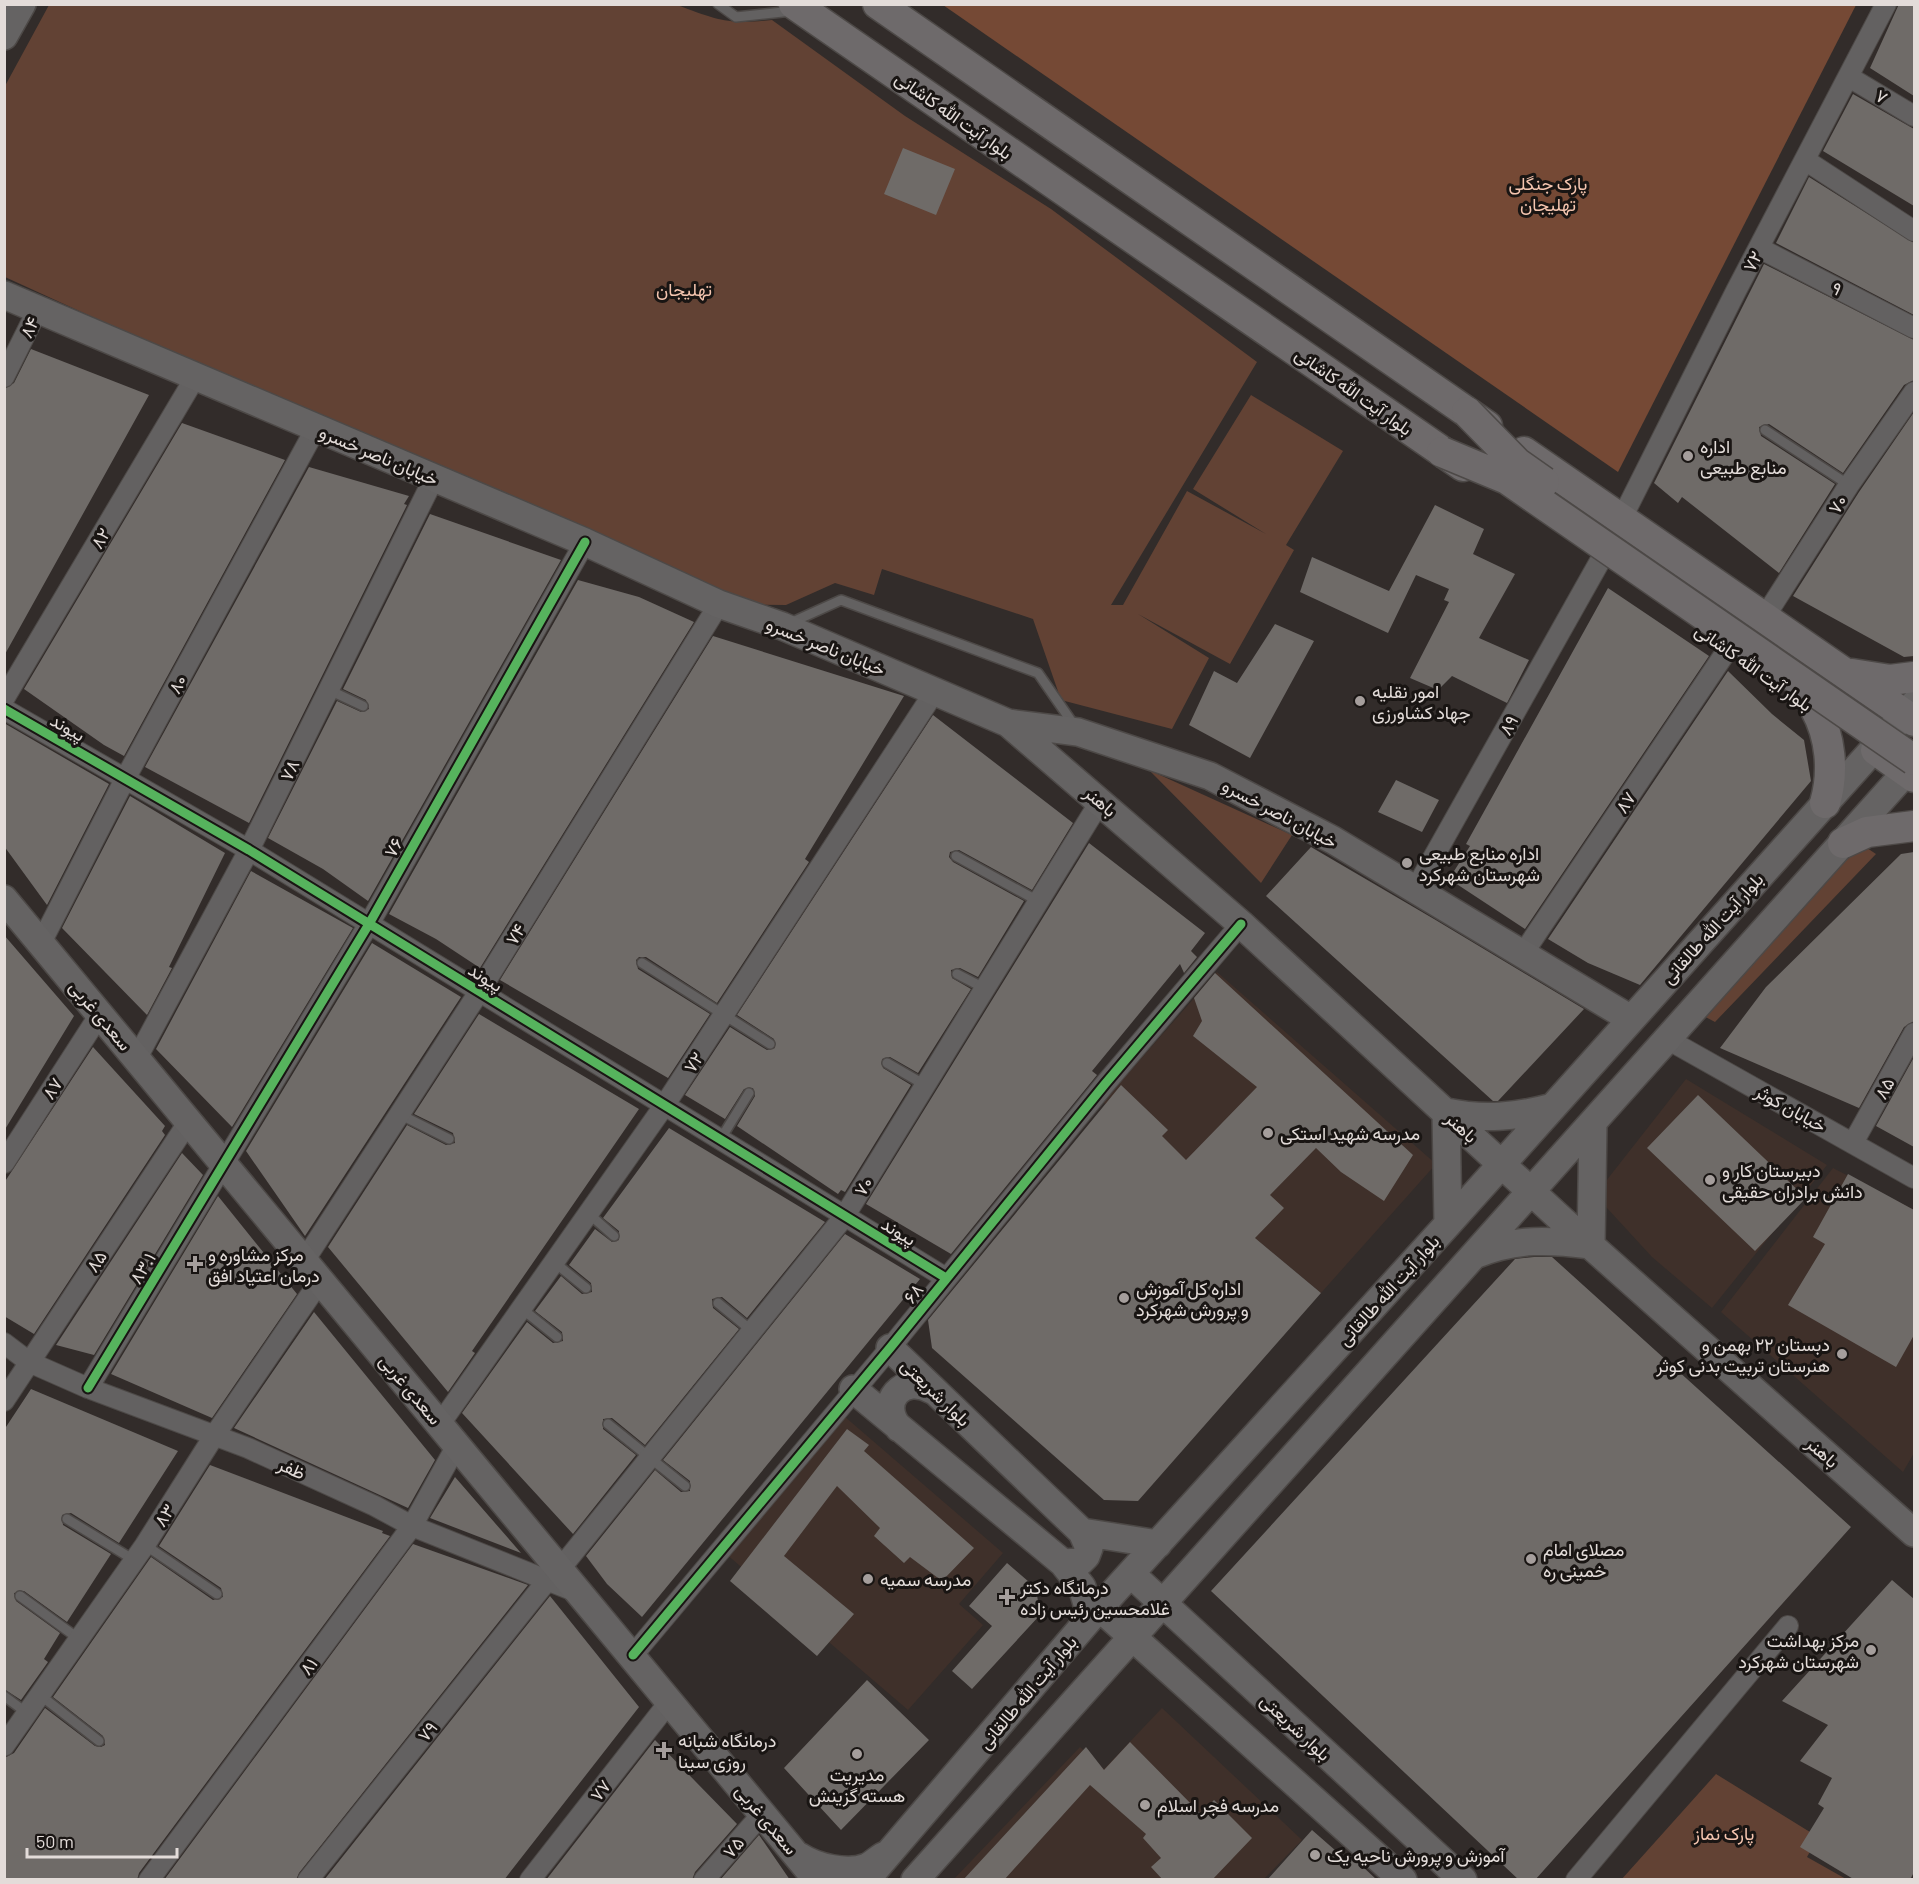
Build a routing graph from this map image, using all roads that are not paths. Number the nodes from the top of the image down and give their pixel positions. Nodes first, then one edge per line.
1 (22, 4) edge
2 (718, 4) edge
3 (878, 4) edge
4 (1886, 4) edge
5 (798, 7) edge
6 (4, 36) edge
7 (1849, 77) junction
8 (1914, 116) edge
9 (1805, 160) junction
10 (1914, 231) edge
11 (1759, 248) junction
12 (4, 295) edge
13 (38, 309) junction
14 (1914, 328) edge
15 (196, 376) junction
16 (4, 377) edge
17 (1914, 392) edge
18 (1467, 412) junction
19 (316, 428) junction
20 (1765, 430) dead end
21 (1442, 452) junction
22 (434, 478) junction
23 (1849, 485) junction
24 (1621, 520) junction
25 (585, 542) junction
26 (1600, 561) junction
27 (719, 604) junction
28 (1764, 618) junction
29 (782, 626) junction
30 (1728, 649) junction
31 (1841, 670) junction
32 (1914, 677) edge
33 (328, 690) junction
34 (935, 691) junction
35 (4, 699) edge
36 (363, 706) dead end
37 (1815, 708) junction
38 (4, 709) edge
39 (1912, 720) edge
40 (1008, 723) junction
41 (1078, 732) junction
42 (1874, 749) junction
43 (1912, 768) edge
44 (125, 778) junction
45 (1101, 800) junction
46 (1825, 803) junction
47 (1914, 826) edge
48 (1843, 843) junction
49 (249, 850) junction
50 (956, 856) dead end
51 (1415, 890) junction
52 (1038, 901) junction
53 (8, 913) edge
54 (369, 924) junction
55 (1241, 924) junction
56 (41, 943) junction
57 (1522, 955) junction
58 (642, 963) dead end
59 (957, 974) dead end
60 (984, 988) junction
61 (479, 992) junction
62 (100, 1014) junction
63 (724, 1014) junction
64 (1631, 1019) junction
65 (1914, 1033) edge
66 (1667, 1039) junction
67 (770, 1044) dead end
68 (137, 1059) junction
69 (887, 1063) dead end
70 (925, 1085) junction
71 (749, 1093) dead end
72 (664, 1106) junction
73 (1553, 1107) junction
74 (1446, 1112) junction
75 (399, 1114) junction
76 (189, 1121) junction
77 (1593, 1123) junction
78 (449, 1139) dead end
79 (720, 1140) junction
80 (1853, 1143) junction
81 (4, 1163) edge
82 (224, 1164) junction
83 (1502, 1164) junction
84 (1914, 1178) edge
85 (1532, 1192) junction
86 (588, 1213) junction
87 (844, 1217) junction
88 (1448, 1224) junction
89 (614, 1236) dead end
90 (1591, 1245) junction
91 (1475, 1255) junction
92 (554, 1262) junction
93 (312, 1271) junction
94 (946, 1278) junction
95 (586, 1288) dead end
96 (718, 1303) dead end
97 (521, 1308) junction
98 (752, 1331) junction
99 (557, 1337) dead end
100 (4, 1343) edge
101 (890, 1348) junction
102 (29, 1362) junction
103 (88, 1388) junction
104 (853, 1389) junction
105 (932, 1390) junction
106 (4, 1401) edge
107 (440, 1424) junction
108 (608, 1424) dead end
109 (899, 1428) junction
110 (214, 1436) junction
111 (457, 1445) junction
112 (649, 1457) junction
113 (685, 1486) dead end
114 (68, 1519) dead end
115 (412, 1526) junction
116 (1082, 1532) junction
117 (1914, 1533) edge
118 (1158, 1544) junction
119 (139, 1552) junction
120 (1063, 1563) junction
121 (1131, 1574) junction
122 (553, 1575) junction
123 (217, 1594) dead end
124 (20, 1596) dead end
125 (1161, 1602) junction
126 (1095, 1613) junction
127 (1788, 1626) dead end
128 (1131, 1636) junction
129 (79, 1639) junction
130 (633, 1655) junction
131 (40, 1695) junction
132 (4, 1696) edge
133 (670, 1701) junction
134 (27, 1713) junction
135 (99, 1741) dead end
136 (4, 1746) edge
137 (762, 1814) junction
138 (894, 1848) junction
139 (799, 1867) edge
140 (918, 1877) edge
141 (149, 1880) edge
142 (308, 1880) edge
143 (530, 1880) edge
144 (704, 1880) edge
145 (817, 1880) edge
146 (866, 1880) edge
147 (1403, 1880) edge
148 (1463, 1880) edge
149 (1576, 1880) edge

1 - 6 main road
2 - 5 lane
3 - 18 main road
4 - 7 street, ۷۲
5 - 21 main road, بلوار آیت الله کاشانی
7 - 8 street, ۷
7 - 9 street, ۷۲
9 - 10 street
9 - 11 street, ۷۲
11 - 14 street, ۹
11 - 24 street, ۷۲
12 - 13 main road, خیابان ناصر خسرو
13 - 15 main road, خیابان ناصر خسرو
13 - 16 street, ۸۴
15 - 19 main road, خیابان ناصر خسرو
15 - 35 street, ۸۲
17 - 23 street, ۷۰
18 - 24 main road
18 - 39 main road, bridge
19 - 22 main road, خیابان ناصر خسرو
19 - 44 street, ۸۰
20 - 23 lane
21 - 26 main road, بلوار آیت الله کاشانی
21 - 43 main road, bridge
22 - 25 main road, خیابان ناصر خسرو
22 - 33 street, ۷۸
23 - 28 street, ۷۰
24 - 28 main road
25 - 27 main road, خیابان ناصر خسرو
25 - 54 street, ۷۶
26 - 30 main road, بلوار آیت الله کاشانی
26 - 51 street, ۸۹
27 - 29 main road, خیابان ناصر خسرو
27 - 61 street, ۷۴
28 - 31 main road
29 - 34 main road, خیابان ناصر خسرو
29 - 41 lane
30 - 37 main road, بلوار آیت الله کاشانی
30 - 57 street, ۸۷
31 - 32 main road
31 - 39 main road
33 - 36 lane
33 - 49 street, ۷۸
34 - 40 main road, خیابان ناصر خسرو
34 - 63 street, ۷۲
37 - 42 main road, بلوار آیت الله کاشانی
37 - 46 main road
38 - 44 street, پیوند
39 - 42 main road, بلوار آیت الله طالقانی
40 - 41 main road, خیابان ناصر خسرو
40 - 45 main road, باهنر
41 - 51 main road, خیابان ناصر خسرو
42 - 43 main road, بلوار آیت الله کاشانی
42 - 46 main road, بلوار آیت الله طالقانی
43 - 48 main road
44 - 49 street, پیوند
44 - 56 street, ۸۰
45 - 52 street, ۷۰
45 - 55 main road, باهنر
46 - 64 main road, بلوار آیت الله طالقانی
47 - 48 main road
48 - 66 main road
49 - 54 street, پیوند
49 - 68 street, ۷۸
50 - 52 lane
51 - 57 main road, خیابان ناصر خسرو
52 - 60 street, ۷۰
53 - 56 main road, سعدی غربی
54 - 61 street, پیوند
54 - 82 street, ۷۶
55 - 74 main road, باهنر
55 - 94 street, ۶۸
56 - 62 main road, سعدی غربی
57 - 64 main road, خیابان ناصر خسرو
58 - 63 lane
59 - 60 lane
60 - 70 street, ۷۰
61 - 72 street, پیوند
61 - 75 street, ۷۴
62 - 68 main road, سعدی غربی
62 - 81 street, ۸۷
63 - 67 lane
63 - 72 street, ۷۲
64 - 73 main road, بلوار آیت الله طالقانی
65 - 80 street, ۸۵
66 - 77 main road
66 - 80 street, خیابان کوثر
68 - 76 main road, سعدی غربی
69 - 70 lane
70 - 87 street, ۷۰
71 - 79 lane
72 - 79 street, پیوند
72 - 86 street, ۷۲
73 - 74 main road
73 - 83 main road, بلوار آیت الله طالقانی
74 - 83 main road, باهنر
74 - 88 main road
75 - 78 lane
75 - 93 street, ۷۴
76 - 82 main road, سعدی غربی
76 - 102 street, ۸۵
77 - 85 main road
77 - 90 main road
79 - 87 street, پیوند
80 - 84 street, خیابان کوثر
82 - 93 main road, سعدی غربی
82 - 103 street, ۸۳.۱
83 - 85 main road, باهنر
83 - 88 main road, بلوار آیت الله طالقانی
85 - 90 main road, باهنر
85 - 91 main road
86 - 89 lane
86 - 92 street, ۷۲
87 - 94 street, پیوند
87 - 98 street, ۷۰
88 - 118 main road, بلوار آیت الله طالقانی
90 - 91 main road
90 - 117 main road, باهنر
91 - 125 main road
92 - 95 lane
92 - 97 street, ۷۲
93 - 107 main road, سعدی غربی
93 - 110 street, ۸۳
94 - 101 street, ۶۸
96 - 98 lane
97 - 99 lane
97 - 107 street, ۷۲
98 - 112 street, ۷۰
100 - 102 street, ظفر
101 - 104 street, ۶۸
101 - 105 main road, بلوار شریعتی
102 - 103 street, ظفر
102 - 106 street, ۸۵
103 - 110 street, ظفر
104 - 109 main road
104 - 130 street, ۶۸
105 - 109 main road
105 - 116 main road, بلوار شریعتی
107 - 111 main road, سعدی غربی
108 - 112 lane
109 - 120 main road
110 - 115 street, ظفر
110 - 119 street, ۸۳
111 - 115 street, ۸۱
111 - 122 main road, سعدی غربی
112 - 113 lane
112 - 122 street, ۷۰
114 - 119 lane
115 - 122 street, ظفر
115 - 141 street, ۸۱
116 - 118 main road
116 - 120 main road
118 - 121 main road, بلوار آیت الله طالقانی
119 - 123 lane
119 - 129 street, ۸۳
120 - 126 main road
121 - 125 main road, بلوار شریعتی
121 - 126 main road, بلوار آیت الله طالقانی
122 - 130 main road, سعدی غربی
122 - 142 street, ۷۹
124 - 129 lane
125 - 128 main road
125 - 148 main road, بلوار شریعتی
126 - 128 main road
126 - 138 main road, بلوار آیت الله طالقانی
127 - 149 street
128 - 140 main road
128 - 147 main road
129 - 131 street, ۸۳
130 - 133 main road, سعدی غربی
131 - 134 street, ۸۳
131 - 135 lane
132 - 134 lane
133 - 137 main road, سعدی غربی
133 - 143 street, ۷۷
134 - 136 street, ۸۳
137 - 139 main road, سعدی غربی
137 - 144 street, ۷۵
138 - 139 main road
138 - 146 main road, بلوار آیت الله طالقانی
139 - 145 main road, سعدی غربی

